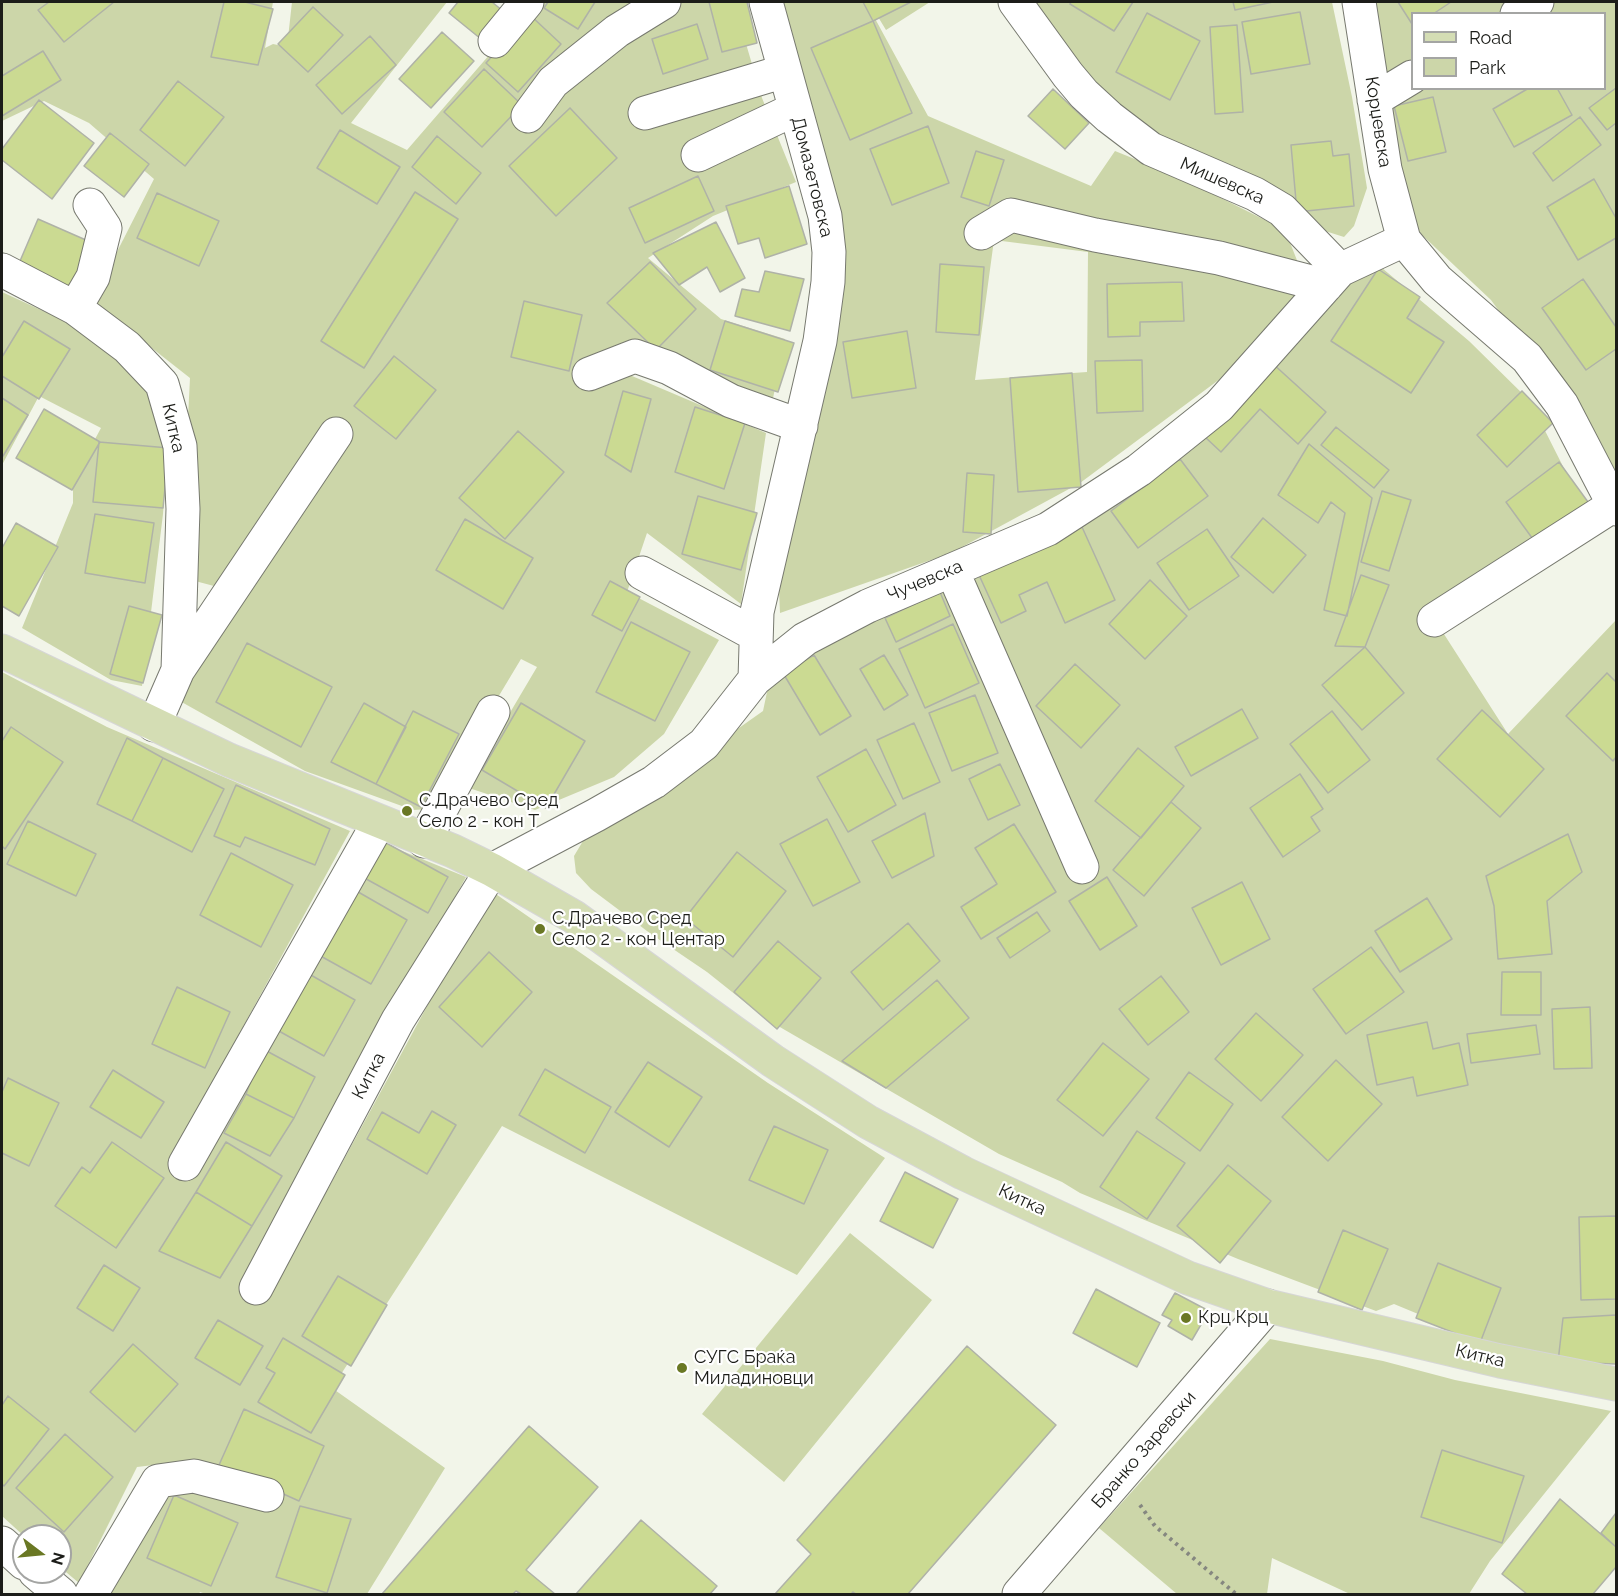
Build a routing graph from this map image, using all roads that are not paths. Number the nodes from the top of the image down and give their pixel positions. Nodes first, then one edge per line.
1 (527, 2) edge
2 (664, 2) edge
3 (766, 2) edge
4 (1015, 2) edge
5 (1359, 2) edge
6 (1537, 2) edge
7 (1520, 12) edge
8 (495, 41) dead end
9 (785, 71) junction
10 (1411, 78) edge
11 (1374, 100) junction
12 (795, 110) junction
13 (645, 114) dead end
14 (528, 116) dead end
15 (698, 155) dead end
16 (90, 205) dead end
17 (981, 234) dead end
18 (1404, 240) junction
19 (2, 270) edge
20 (1333, 278) junction
21 (75, 308) junction
22 (590, 374) dead end
23 (801, 426) junction
24 (336, 434) dead end
25 (1615, 507) edge
26 (952, 570) junction
27 (642, 573) dead end
28 (1434, 620) dead end
29 (756, 635) junction
30 (2, 651) edge
31 (178, 670) junction
32 (754, 678) junction
33 (493, 712) dead end
34 (154, 725) junction
35 (379, 822) junction
36 (424, 841) junction
37 (1082, 867) dead end
38 (492, 870) junction
39 (185, 1164) dead end
40 (256, 1288) dead end
41 (1268, 1306) junction
42 (1617, 1384) edge
43 (267, 1495) dead end
44 (49, 1584) edge
45 (61, 1594) edge
46 (91, 1594) edge
47 (1019, 1594) edge

1 - 8 street
2 - 14 street
3 - 9 street, Домазетовска
4 - 20 street, Мишевска
5 - 11 street, Корџевска
6 - 7 street
9 - 12 street, Домазетовска
9 - 13 street
10 - 11 street
11 - 18 street, Корџевска
12 - 15 street
12 - 23 street, Домазетовска
16 - 21 street
17 - 20 street
18 - 20 street
18 - 25 street
19 - 21 street, Китка
20 - 26 street, Чучевска
21 - 31 street, Китка
22 - 23 street
23 - 29 street, Домазетовска
24 - 31 street, Китка
25 - 28 street
26 - 32 street, Чучевска
26 - 37 street
27 - 29 street
29 - 32 street, Домазетовска
30 - 34 main road, Китка
31 - 34 street, Китка
32 - 38 street, Чучевска
33 - 36 street
34 - 35 main road, Китка
35 - 36 main road, Китка
35 - 39 street
36 - 38 main road, Китка
38 - 40 street, Китка
38 - 41 main road, Китка
41 - 42 main road, Китка
41 - 47 street, Бранко Заревски
43 - 46 street
44 - 45 street

